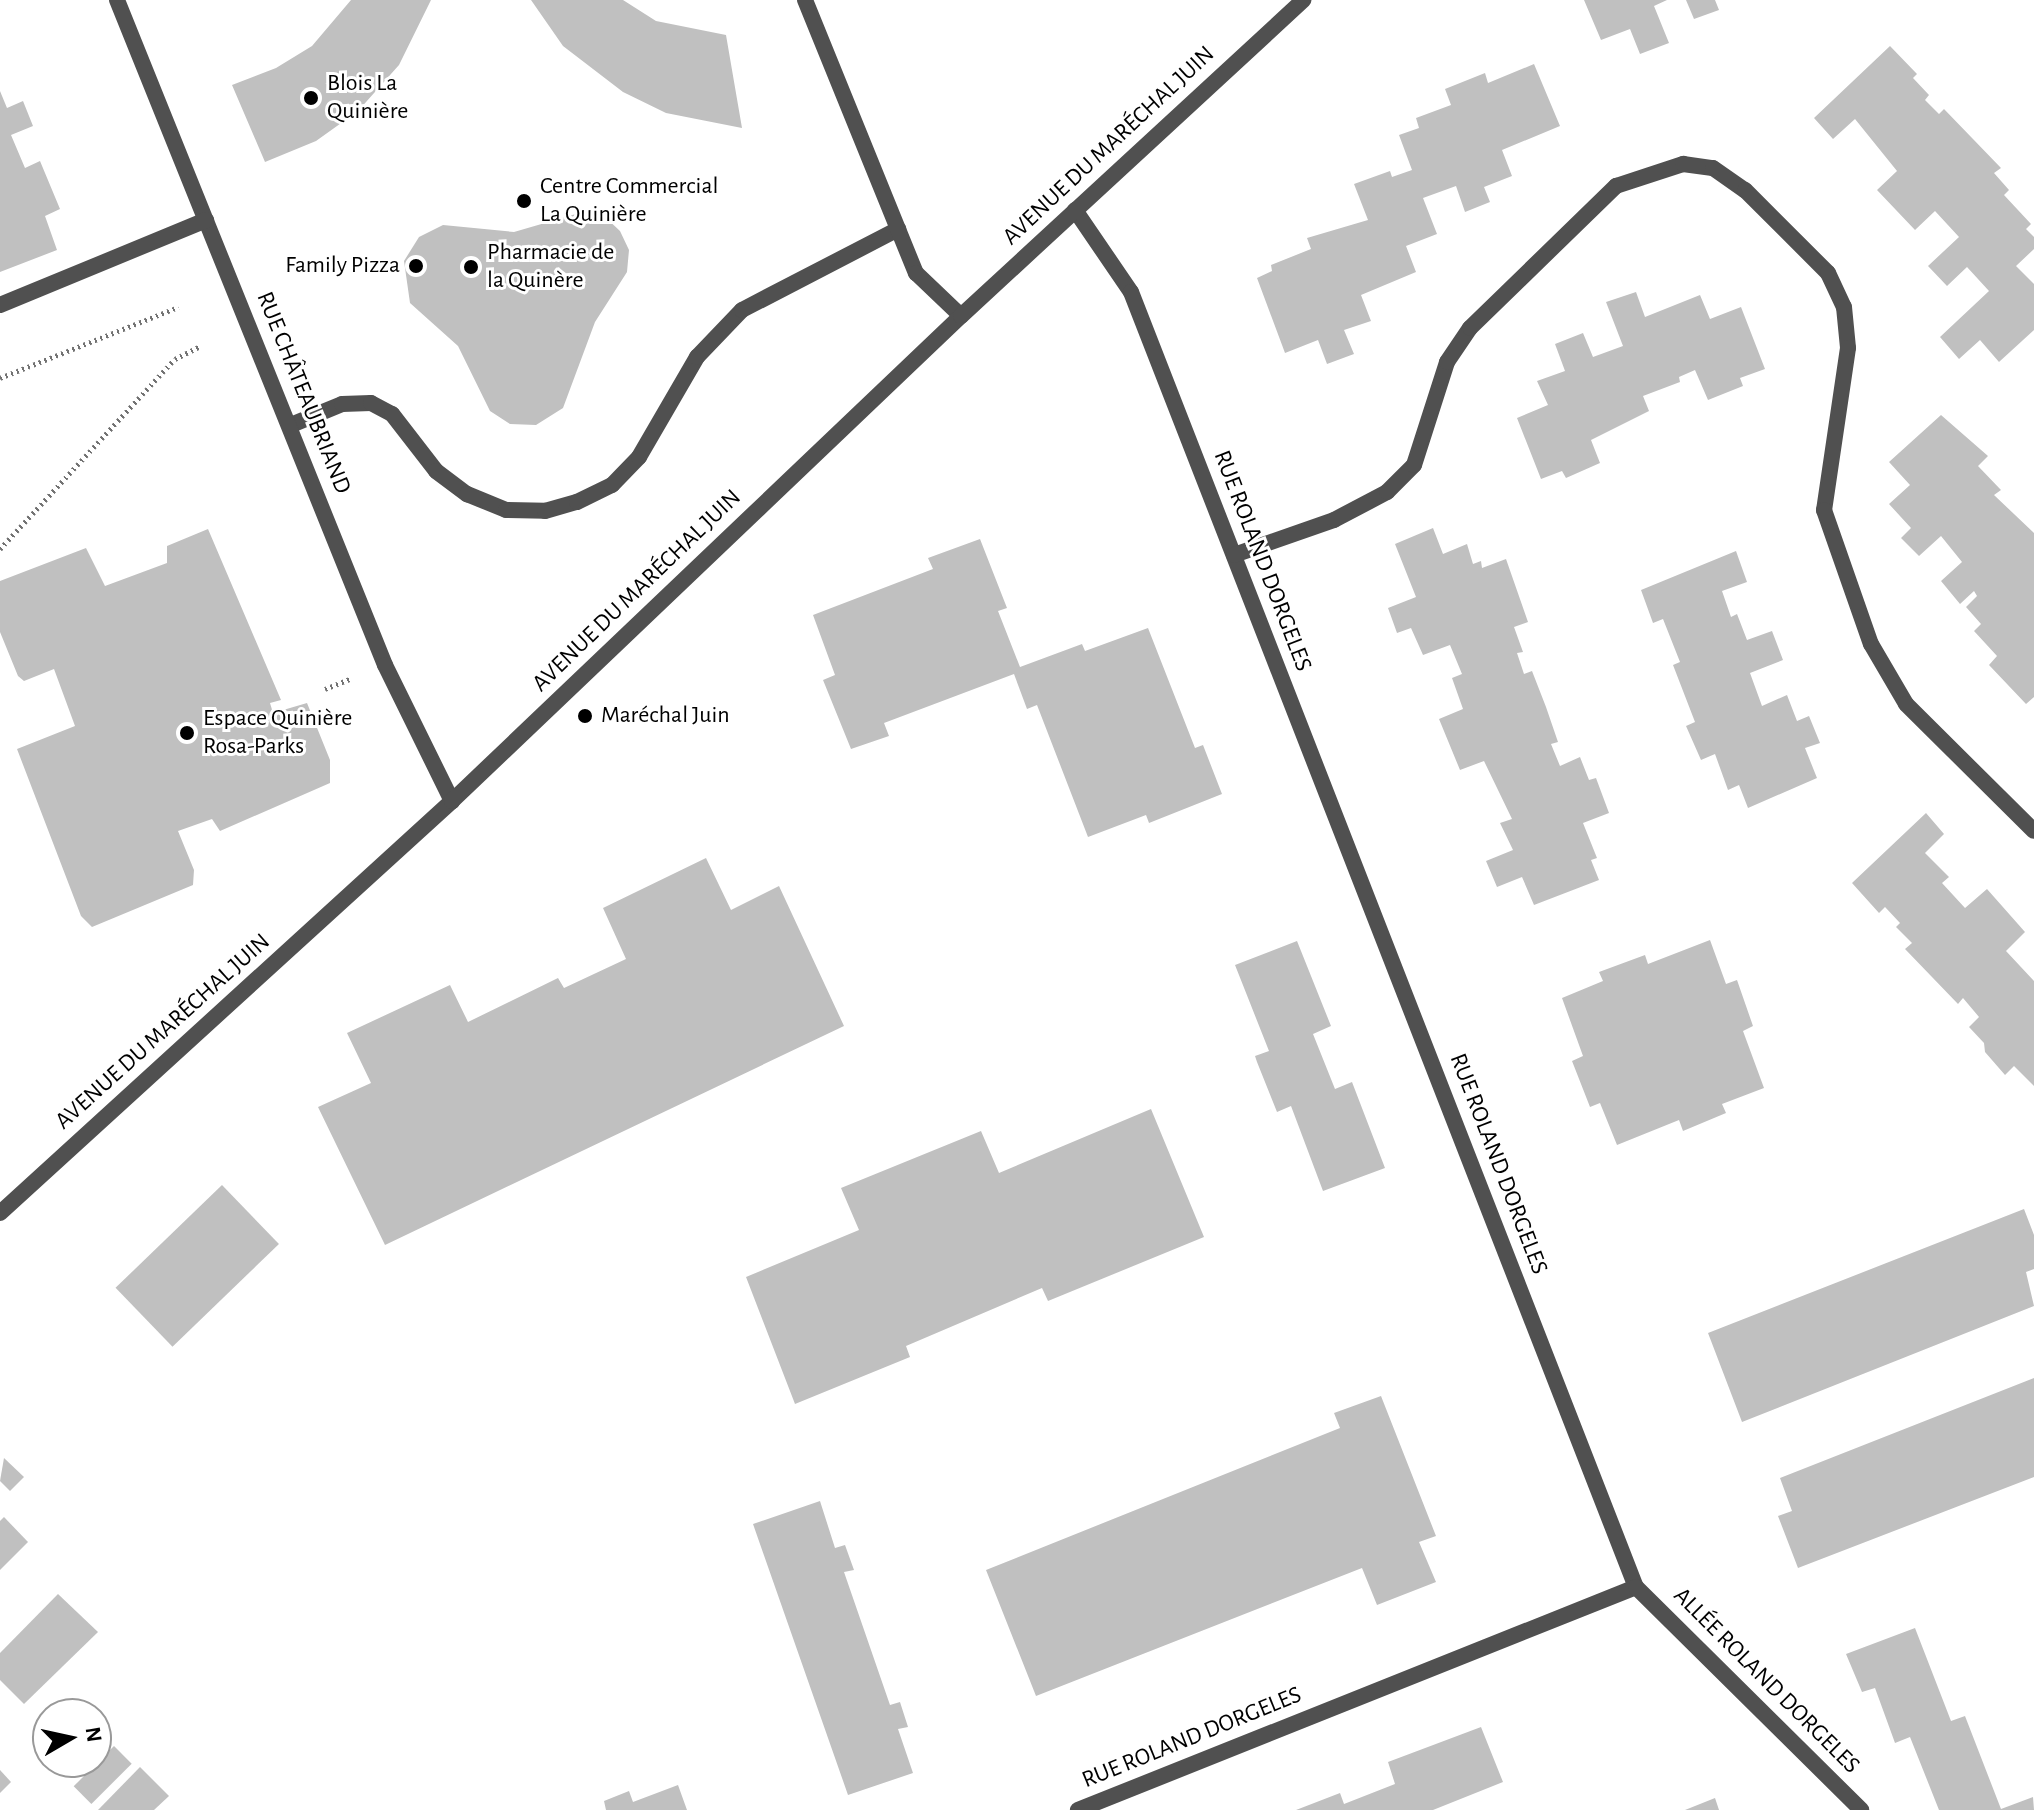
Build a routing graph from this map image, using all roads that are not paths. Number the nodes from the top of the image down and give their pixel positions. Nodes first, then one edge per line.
1 (117, 0) edge
2 (805, 0) edge
3 (1304, 0) edge
4 (1075, 210) junction
5 (206, 220) junction
6 (898, 229) junction
7 (0, 305) edge
8 (961, 316) junction
9 (291, 425) junction
10 (1234, 555) junction
11 (452, 801) junction
12 (2034, 831) edge
13 (0, 1213) edge
14 (1636, 1587) junction
15 (1078, 1810) edge
16 (1861, 1810) edge

1 - 5 street, RUE CHÂTEAUBRIAND
2 - 6 street
3 - 4 street, AVENUE DU MARÉCHAL JUIN
4 - 8 street, AVENUE DU MARÉCHAL JUIN
4 - 10 street, RUE ROLAND DORGELES
5 - 7 street
5 - 9 street, RUE CHÂTEAUBRIAND
6 - 8 street
6 - 9 street
8 - 11 street, AVENUE DU MARÉCHAL JUIN
9 - 11 street, RUE CHÂTEAUBRIAND
10 - 12 street
10 - 14 street, RUE ROLAND DORGELES
11 - 13 street, AVENUE DU MARÉCHAL JUIN
14 - 15 street, RUE ROLAND DORGELES
14 - 16 street, ALLÉE ROLAND DORGELES

